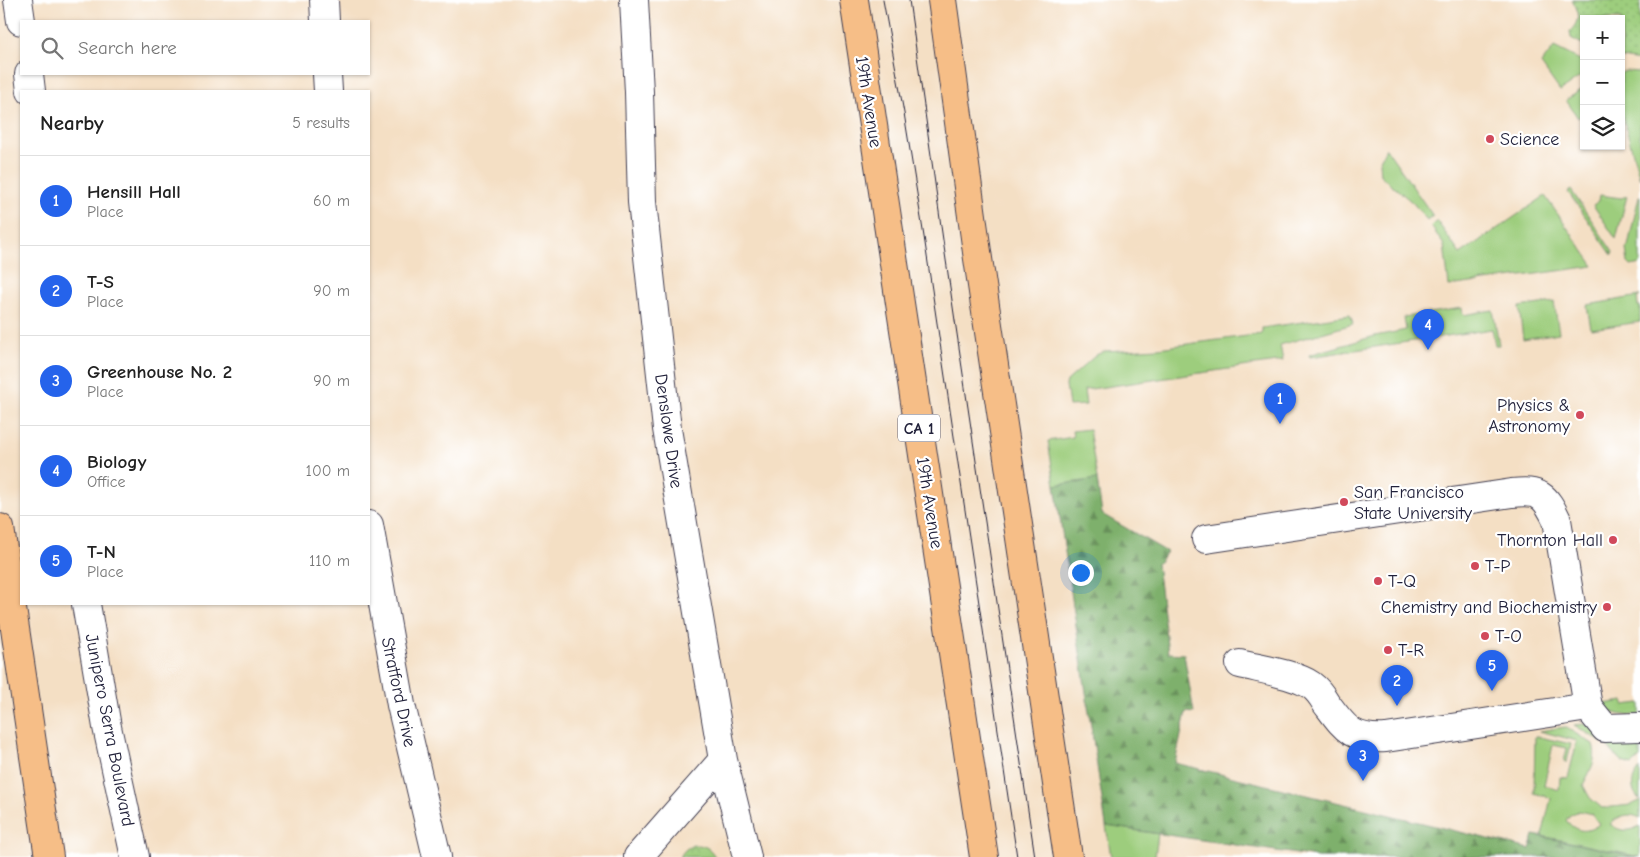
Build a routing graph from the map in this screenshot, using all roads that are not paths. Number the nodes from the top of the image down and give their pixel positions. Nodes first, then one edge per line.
1 (18, 0) edge
2 (324, 0) edge
3 (634, 0) edge
4 (854, 0) edge
5 (942, 0) edge
6 (22, 20) edge
7 (325, 20) edge
8 (29, 75) edge
9 (328, 75) edge
10 (31, 90) edge
11 (328, 90) edge
12 (0, 528) edge
13 (370, 531) edge
14 (1206, 539) dead end
15 (86, 605) edge
16 (1240, 664) dead end
17 (1588, 707) junction
18 (1640, 727) edge
19 (723, 760) junction
20 (50, 857) edge
21 (135, 857) edge
22 (437, 857) edge
23 (638, 857) edge
24 (747, 857) edge
25 (984, 857) edge
26 (1068, 857) edge

1 - 6 street
2 - 7 street
3 - 19 street, Denslowe Drive
4 - 25 main road, 19th Avenue / CA 1
5 - 26 main road
8 - 10 street
9 - 11 street
12 - 20 main road
13 - 22 street, Stratford Drive
14 - 17 street
15 - 21 street, Junipero Serra Boulevard
16 - 17 street
17 - 18 street
19 - 23 street
19 - 24 street, Denslowe Drive

